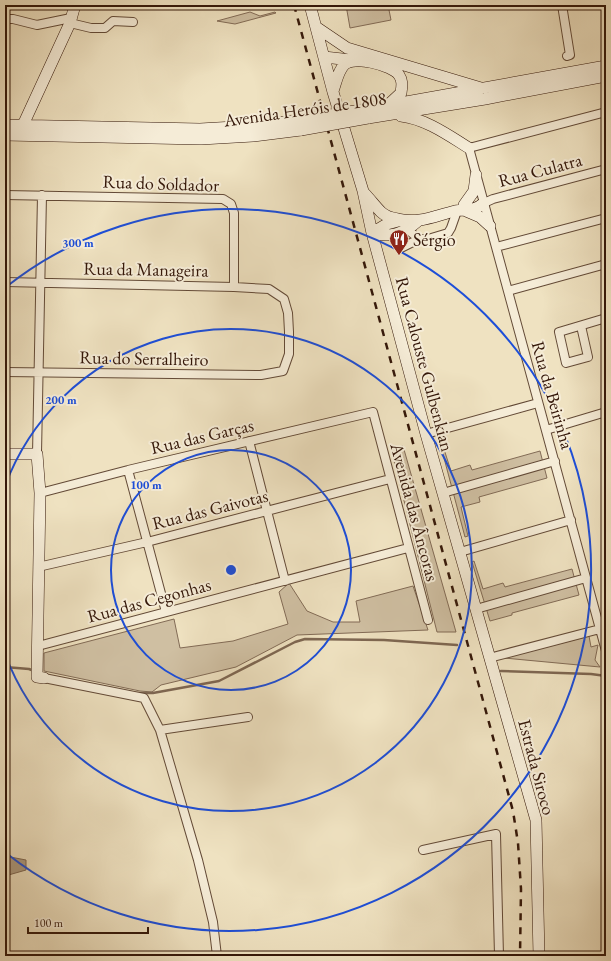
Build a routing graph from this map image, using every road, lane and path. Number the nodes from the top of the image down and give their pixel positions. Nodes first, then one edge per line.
1 (75, 5) edge
2 (310, 5) edge
3 (562, 5) edge
4 (5, 19) edge
5 (70, 20) junction
6 (133, 22) dead end
7 (316, 27) junction
8 (347, 48) junction
9 (567, 56) dead end
10 (324, 58) junction
11 (351, 60) junction
12 (606, 66) edge
13 (606, 76) edge
14 (483, 88) junction
15 (333, 92) junction
16 (390, 110) junction
17 (606, 112) edge
18 (5, 125) edge
19 (23, 125) junction
20 (300, 125) junction
21 (5, 135) edge
22 (469, 148) junction
23 (606, 169) edge
24 (476, 175) junction
25 (363, 191) junction
26 (5, 195) edge
27 (42, 195) junction
28 (484, 204) junction
29 (462, 209) junction
30 (606, 218) edge
31 (405, 225) junction
32 (490, 226) junction
33 (372, 233) junction
34 (393, 236) junction
35 (419, 239) junction
36 (496, 247) junction
37 (401, 248) dead end
38 (377, 254) junction
39 (606, 264) edge
40 (5, 282) edge
41 (40, 283) junction
42 (234, 287) junction
43 (508, 292) junction
44 (606, 318) edge
45 (581, 326) junction
46 (282, 370) joint
47 (5, 372) edge
48 (39, 373) junction
49 (538, 402) junction
50 (372, 412) joint
51 (606, 412) edge
52 (546, 430) junction
53 (426, 434) junction
54 (249, 441) junction
55 (5, 454) edge
56 (37, 454) junction
57 (555, 461) junction
58 (128, 470) junction
59 (390, 479) junction
60 (40, 493) junction
61 (443, 493) junction
62 (267, 511) junction
63 (571, 520) junction
64 (147, 542) junction
65 (408, 548) junction
66 (460, 552) junction
67 (38, 567) junction
68 (586, 578) junction
69 (285, 581) junction
70 (476, 609) junction
71 (166, 612) junction
72 (428, 620) dead end
73 (600, 629) junction
74 (38, 646) junction
75 (606, 651) edge
76 (490, 660) junction
77 (40, 676) joint
78 (248, 717) dead end
79 (160, 730) junction
80 (423, 850) dead end
81 (217, 956) edge
82 (498, 956) edge
83 (538, 956) edge

1 - 5 street
2 - 7 street, Rua Calouste Gulbenkian
3 - 9 street
4 - 5 street
5 - 6 street
5 - 19 street
7 - 8 street
7 - 10 street, Rua Calouste Gulbenkian
8 - 10 street
8 - 14 street
10 - 11 street
10 - 15 street, Rua Calouste Gulbenkian
11 - 15 street
11 - 16 street
12 - 14 street, Avenida Heróis de 1808
13 - 16 street, Avenida Heróis de 1808
14 - 16 street, Avenida Heróis de 1808
15 - 25 street, Rua Calouste Gulbenkian
16 - 20 street, Avenida Heróis de 1808, bridge
16 - 22 street
17 - 22 street
18 - 19 street, Avenida Heróis de 1808
19 - 20 street, Avenida Heróis de 1808
20 - 21 street, Avenida Heróis de 1808
22 - 24 street, Rua da Beirinha
23 - 28 street, Rua Culatra
24 - 28 street, Rua da Beirinha
24 - 29 street
25 - 31 street
25 - 33 street, Rua Calouste Gulbenkian
26 - 27 street, Rua do Soldador
27 - 41 street
27 - 42 street, Rua do Soldador
28 - 29 street
28 - 32 street, Rua da Beirinha
29 - 31 street
29 - 32 street
29 - 35 street
30 - 36 street
31 - 33 street
31 - 34 street
31 - 35 street
32 - 36 street, Rua da Beirinha
33 - 34 street
33 - 38 street, Rua Calouste Gulbenkian
34 - 38 street
35 - 37 street
36 - 43 street, Rua da Beirinha
38 - 53 street, Rua Calouste Gulbenkian
39 - 43 street
40 - 41 street, Rua da Manageira
41 - 42 street, Rua da Manageira
41 - 48 street
42 - 46 street, Rua da Manageira
43 - 49 street, Rua da Beirinha
44 - 45 street
45 - 45 street
46 - 48 street, Rua do Serralheiro
47 - 48 street, Rua do Serralheiro
48 - 56 street
49 - 52 street, Rua da Beirinha
49 - 53 street
50 - 54 street, Rua das Garças
50 - 59 street, Avenida das Âncoras
51 - 52 street
52 - 57 street, Rua da Beirinha
53 - 61 street, Rua Calouste Gulbenkian
54 - 58 street, Rua das Garças
54 - 62 street
55 - 56 street
56 - 60 street
57 - 61 street
57 - 63 street, Rua da Beirinha
58 - 60 street, Rua das Garças
58 - 64 street
59 - 62 street, Rua das Gaivotas
59 - 65 street, Avenida das Âncoras
60 - 67 street
61 - 66 street, Rua Calouste Gulbenkian
62 - 64 street, Rua das Gaivotas
62 - 69 street
63 - 66 street
63 - 68 street, Rua da Beirinha
64 - 67 street, Rua das Gaivotas
64 - 71 street
65 - 69 street, Rua das Cegonhas
65 - 72 street, Avenida das Âncoras
66 - 70 street, Rua Calouste Gulbenkian
67 - 74 street
68 - 70 street
68 - 73 street, Rua da Beirinha
69 - 71 street, Rua das Cegonhas
70 - 76 street, Rua Calouste Gulbenkian
71 - 74 street, Rua das Cegonhas
73 - 75 street, Rua da Beirinha
73 - 76 street
74 - 77 street
76 - 83 street, Estrada Siroco
77 - 79 street
78 - 79 street
79 - 81 street
80 - 82 street

